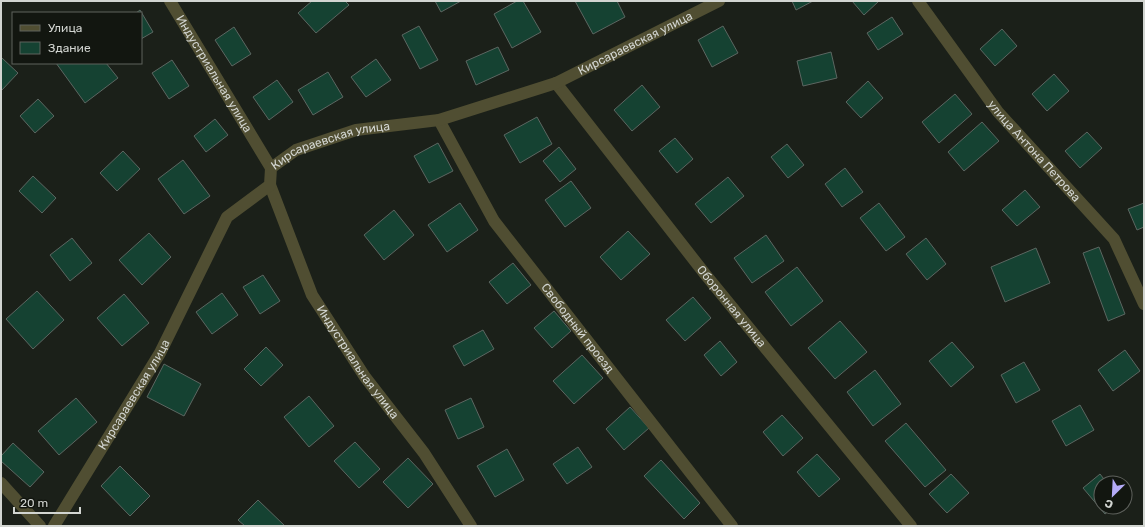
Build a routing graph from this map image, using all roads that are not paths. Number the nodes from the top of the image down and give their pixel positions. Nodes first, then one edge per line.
1 (170, 1) edge
2 (718, 1) edge
3 (918, 1) edge
4 (556, 82) junction
5 (439, 120) junction
6 (271, 168) junction
7 (270, 185) junction
8 (1144, 304) edge
9 (1, 483) edge
10 (40, 526) edge
11 (54, 526) edge
12 (471, 526) edge
13 (732, 526) edge
14 (911, 526) edge

1 - 6 street, Индустриальная улица
2 - 4 street, Кирсараевская улица
3 - 8 street, улица Антона Петрова
4 - 5 street, Кирсараевская улица
4 - 14 street, Оборонная улица
5 - 6 street, Кирсараевская улица
5 - 13 street, Свободный проезд
6 - 7 street, Кирсараевская улица
7 - 11 street, Кирсараевская улица
7 - 12 street, Индустриальная улица
9 - 10 street

